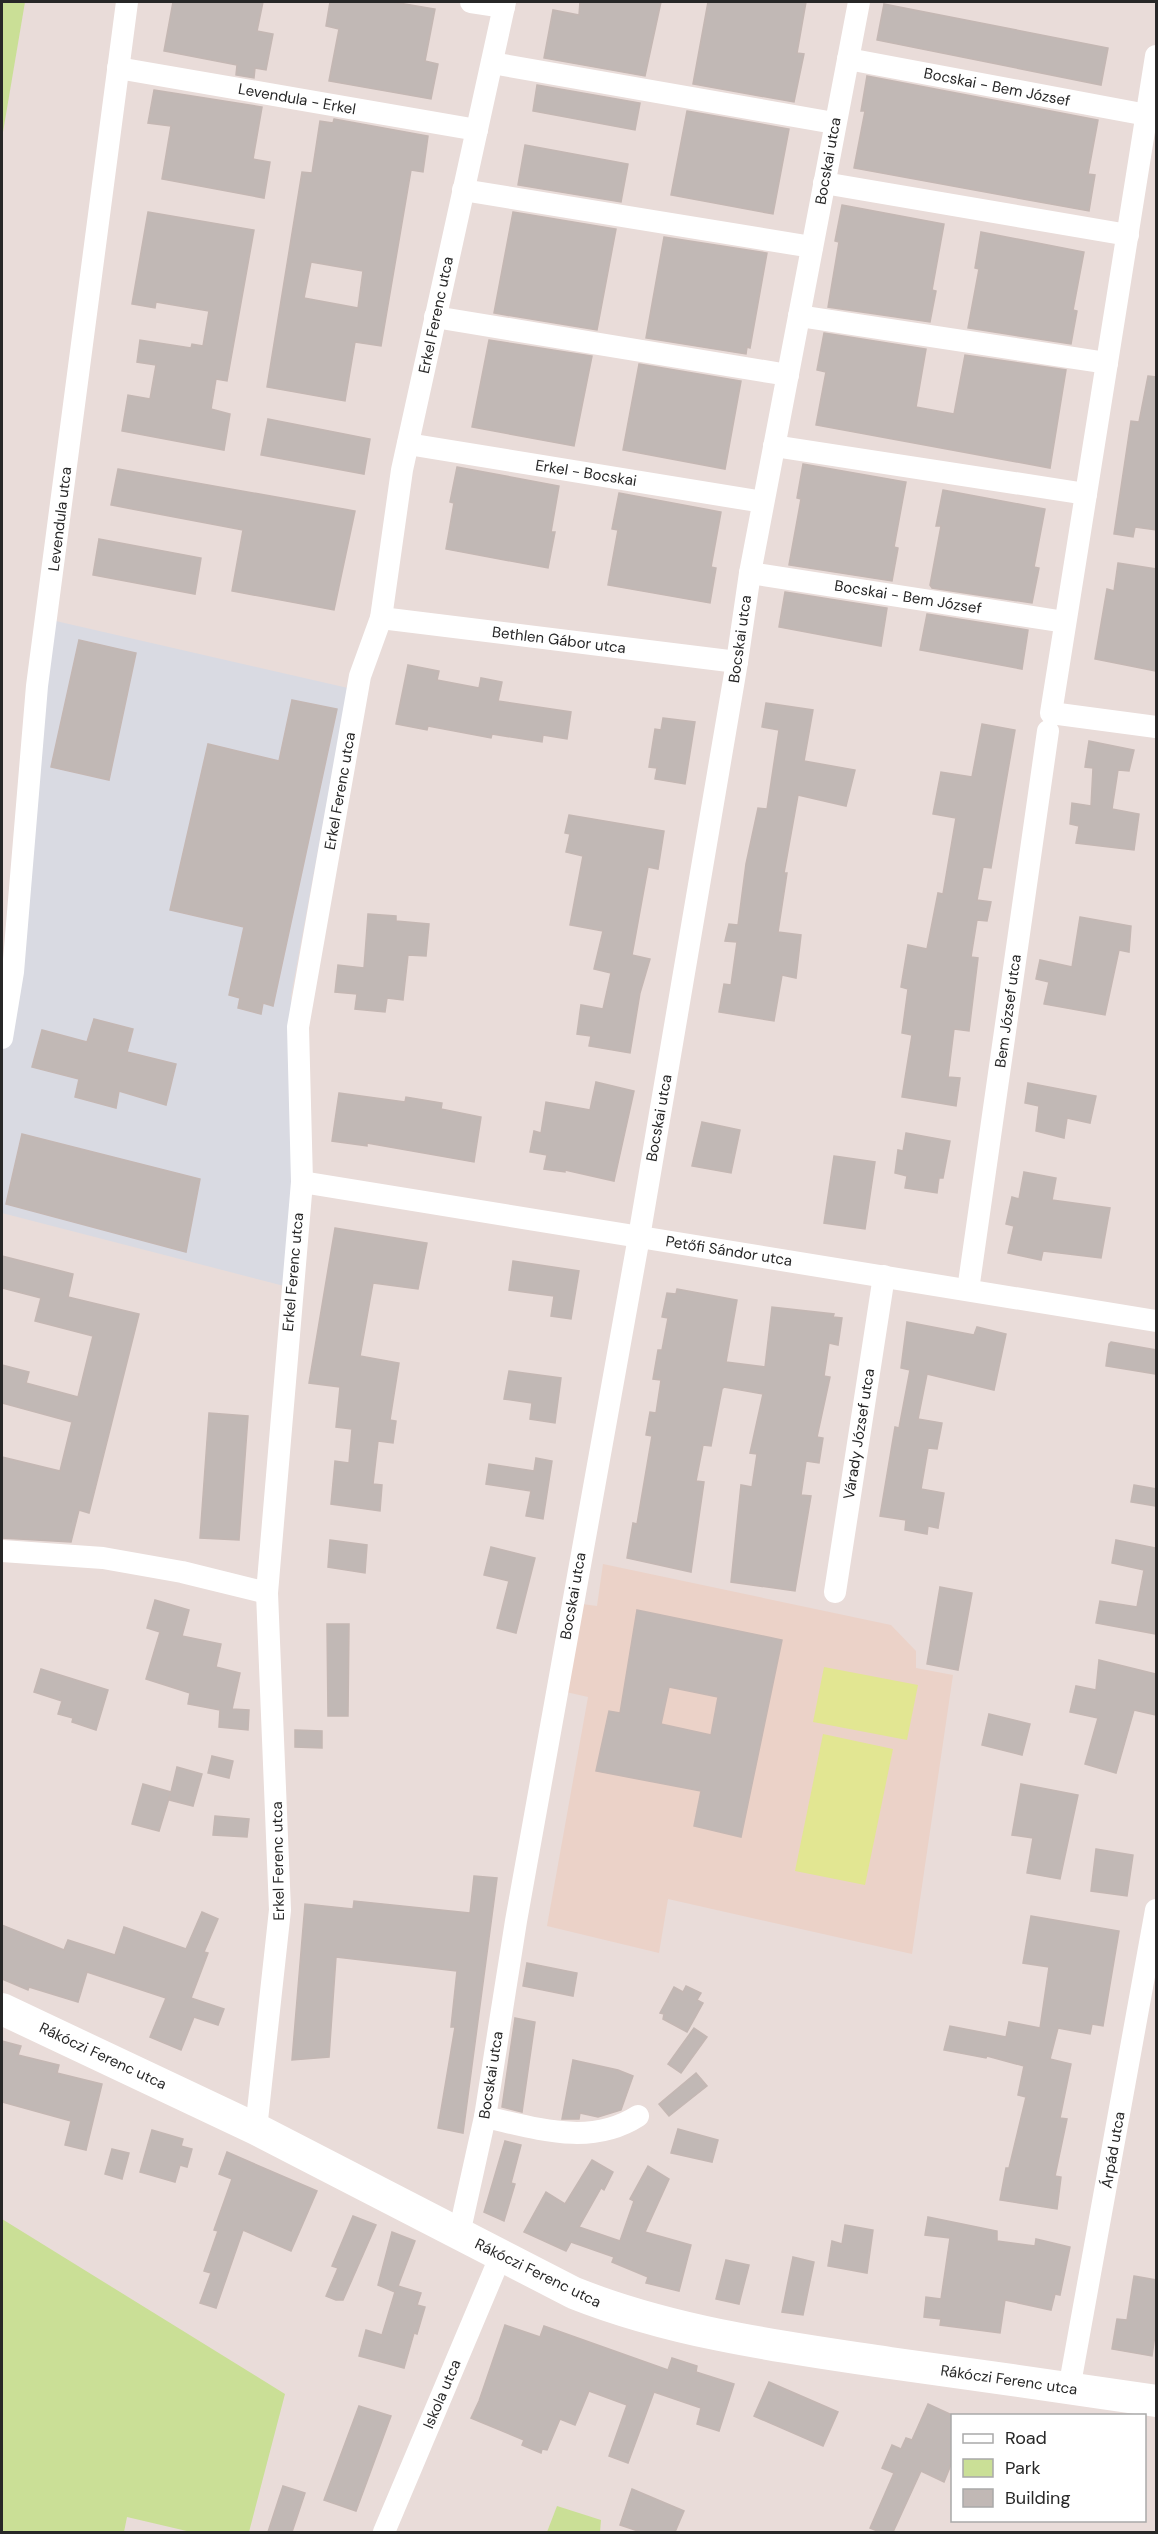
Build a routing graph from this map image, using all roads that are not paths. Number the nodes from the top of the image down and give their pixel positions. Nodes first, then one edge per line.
1 (127, 2) edge
2 (471, 2) edge
3 (859, 2) edge
4 (504, 4) edge
5 (1156, 56) edge
6 (848, 59) junction
7 (492, 63) junction
8 (118, 68) junction
9 (1147, 115) junction
10 (834, 123) junction
11 (477, 130) junction
12 (824, 183) junction
13 (463, 190) junction
14 (1128, 235) junction
15 (812, 248) junction
16 (799, 316) junction
17 (435, 317) junction
18 (1107, 363) junction
19 (788, 375) junction
20 (408, 444) junction
21 (774, 446) junction
22 (1086, 494) junction
23 (763, 502) junction
24 (750, 573) junction
25 (381, 618) junction
26 (1065, 622) junction
27 (737, 662) junction
28 (1049, 722) junction
29 (1156, 727) edge
30 (2, 1038) edge
31 (302, 1182) junction
32 (639, 1237) junction
33 (884, 1276) junction
34 (968, 1290) junction
35 (1156, 1321) edge
36 (2, 1551) edge
37 (835, 1592) dead end
38 (267, 1593) junction
39 (1156, 1910) edge
40 (2, 2009) edge
41 (638, 2116) dead end
42 (484, 2117) junction
43 (256, 2129) junction
44 (459, 2235) junction
45 (501, 2255) junction
46 (1069, 2389) junction
47 (1156, 2401) edge
48 (384, 2532) edge

1 - 8 street, Levendula utca
2 - 4 street
3 - 6 street, Bocskai utca
4 - 7 street, Erkel Ferenc utca
5 - 9 street, Bem József utca
6 - 9 street, Bocskai - Bem József
6 - 10 street, Bocskai utca
7 - 10 street
7 - 11 street, Erkel Ferenc utca
8 - 11 street, Levendula - Erkel
8 - 30 street, Levendula utca
9 - 14 street, Bem József utca
10 - 12 street, Bocskai utca
11 - 13 street, Erkel Ferenc utca
12 - 14 street
12 - 15 street, Bocskai utca
13 - 15 street
13 - 17 street, Erkel Ferenc utca
14 - 18 street, Bem József utca
15 - 16 street, Bocskai utca
16 - 18 street
16 - 19 street, Bocskai utca
17 - 19 street
17 - 20 street, Erkel Ferenc utca
18 - 22 street, Bem József utca
19 - 21 street, Bocskai utca
20 - 23 street, Erkel - Bocskai
20 - 25 street, Erkel Ferenc utca
21 - 22 street
21 - 23 street, Bocskai utca
22 - 26 street, Bem József utca
23 - 24 street, Bocskai utca
24 - 26 street, Bocskai - Bem József
24 - 27 street, Bocskai utca
25 - 27 street, Bethlen Gábor utca
25 - 31 street, Erkel Ferenc utca
26 - 28 street, Bem József utca
27 - 32 street, Bocskai utca
28 - 29 street
28 - 34 street, Bem József utca
31 - 32 street, Petőfi Sándor utca
31 - 38 street, Erkel Ferenc utca
32 - 33 street, Petőfi Sándor utca
32 - 42 street, Bocskai utca
33 - 34 street, Petőfi Sándor utca
33 - 37 street, Várady József utca
34 - 35 street, Petőfi Sándor utca
36 - 38 street
38 - 43 street, Erkel Ferenc utca
39 - 46 street, Árpád utca
40 - 43 main road, Rákóczi Ferenc utca
41 - 42 street
42 - 44 street, Bocskai utca
43 - 44 main road, Rákóczi Ferenc utca
44 - 45 main road, Rákóczi Ferenc utca
45 - 46 main road, Rákóczi Ferenc utca
45 - 48 street, Iskola utca
46 - 47 main road, Rákóczi Ferenc utca

